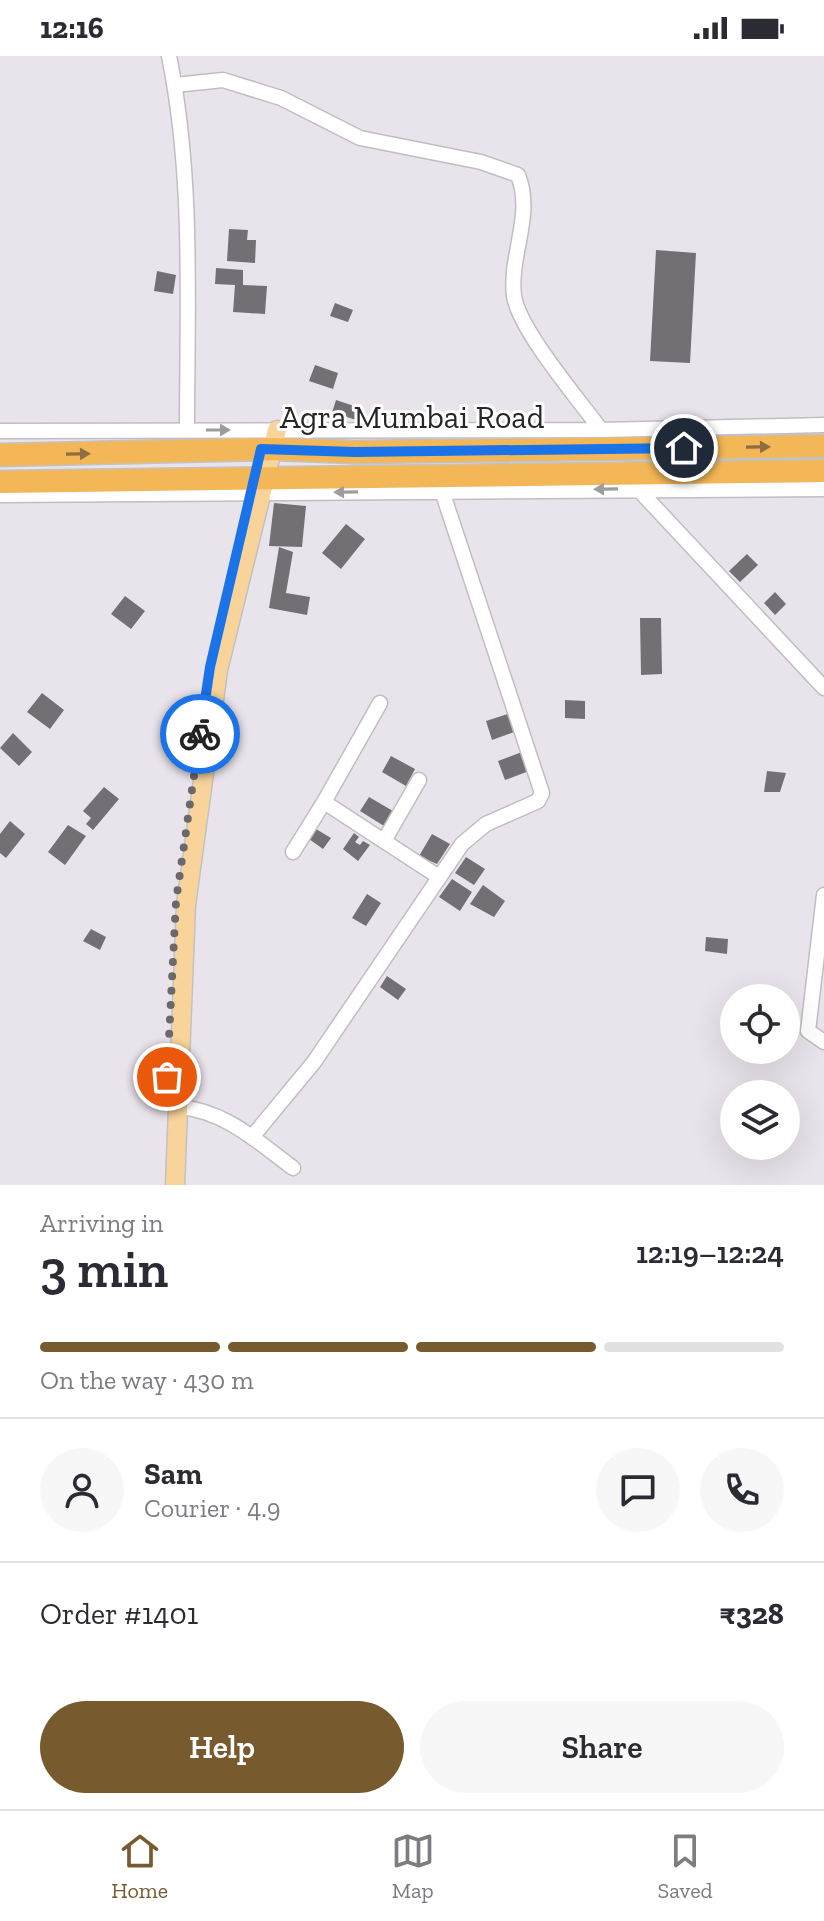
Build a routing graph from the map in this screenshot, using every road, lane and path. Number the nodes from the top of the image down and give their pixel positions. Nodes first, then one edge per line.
1 (169, 56) edge
2 (175, 85) junction
3 (824, 425) edge
4 (187, 430) junction
5 (601, 430) junction
6 (0, 431) edge
7 (269, 439) junction
8 (824, 446) edge
9 (0, 455) edge
10 (824, 471) edge
11 (0, 482) edge
12 (258, 487) junction
13 (637, 488) junction
14 (824, 489) edge
15 (442, 491) junction
16 (0, 495) edge
17 (824, 688) edge
18 (380, 703) dead end
19 (419, 780) dead end
20 (324, 802) junction
21 (384, 841) junction
22 (293, 852) dead end
23 (439, 877) junction
24 (824, 895) edge
25 (821, 953) edge
26 (824, 1042) edge
27 (178, 1107) junction
28 (252, 1137) junction
29 (293, 1168) dead end
30 (163, 1185) edge
31 (175, 1185) edge

1 - 2 street
2 - 4 street
2 - 5 street
3 - 5 street
4 - 6 street
4 -> 7 street
5 - 7 street
7 -> 8 highway, Agra Mumbai Road
9 -> 7 highway, Agra Mumbai Road
7 - 12 main road
10 - 12 highway, Agra Mumbai Road
11 - 12 highway, Agra Mumbai Road
15 -> 12 street
12 - 16 street
12 - 27 main road
12 - 30 main road
13 - 14 street
13 -> 15 street
13 - 17 street
15 - 23 street
18 - 20 street
19 - 21 street
20 - 21 street
20 - 22 street
21 - 23 street
23 - 28 street
24 - 25 street
25 - 26 street
27 - 28 street
27 - 31 main road
28 - 29 street

